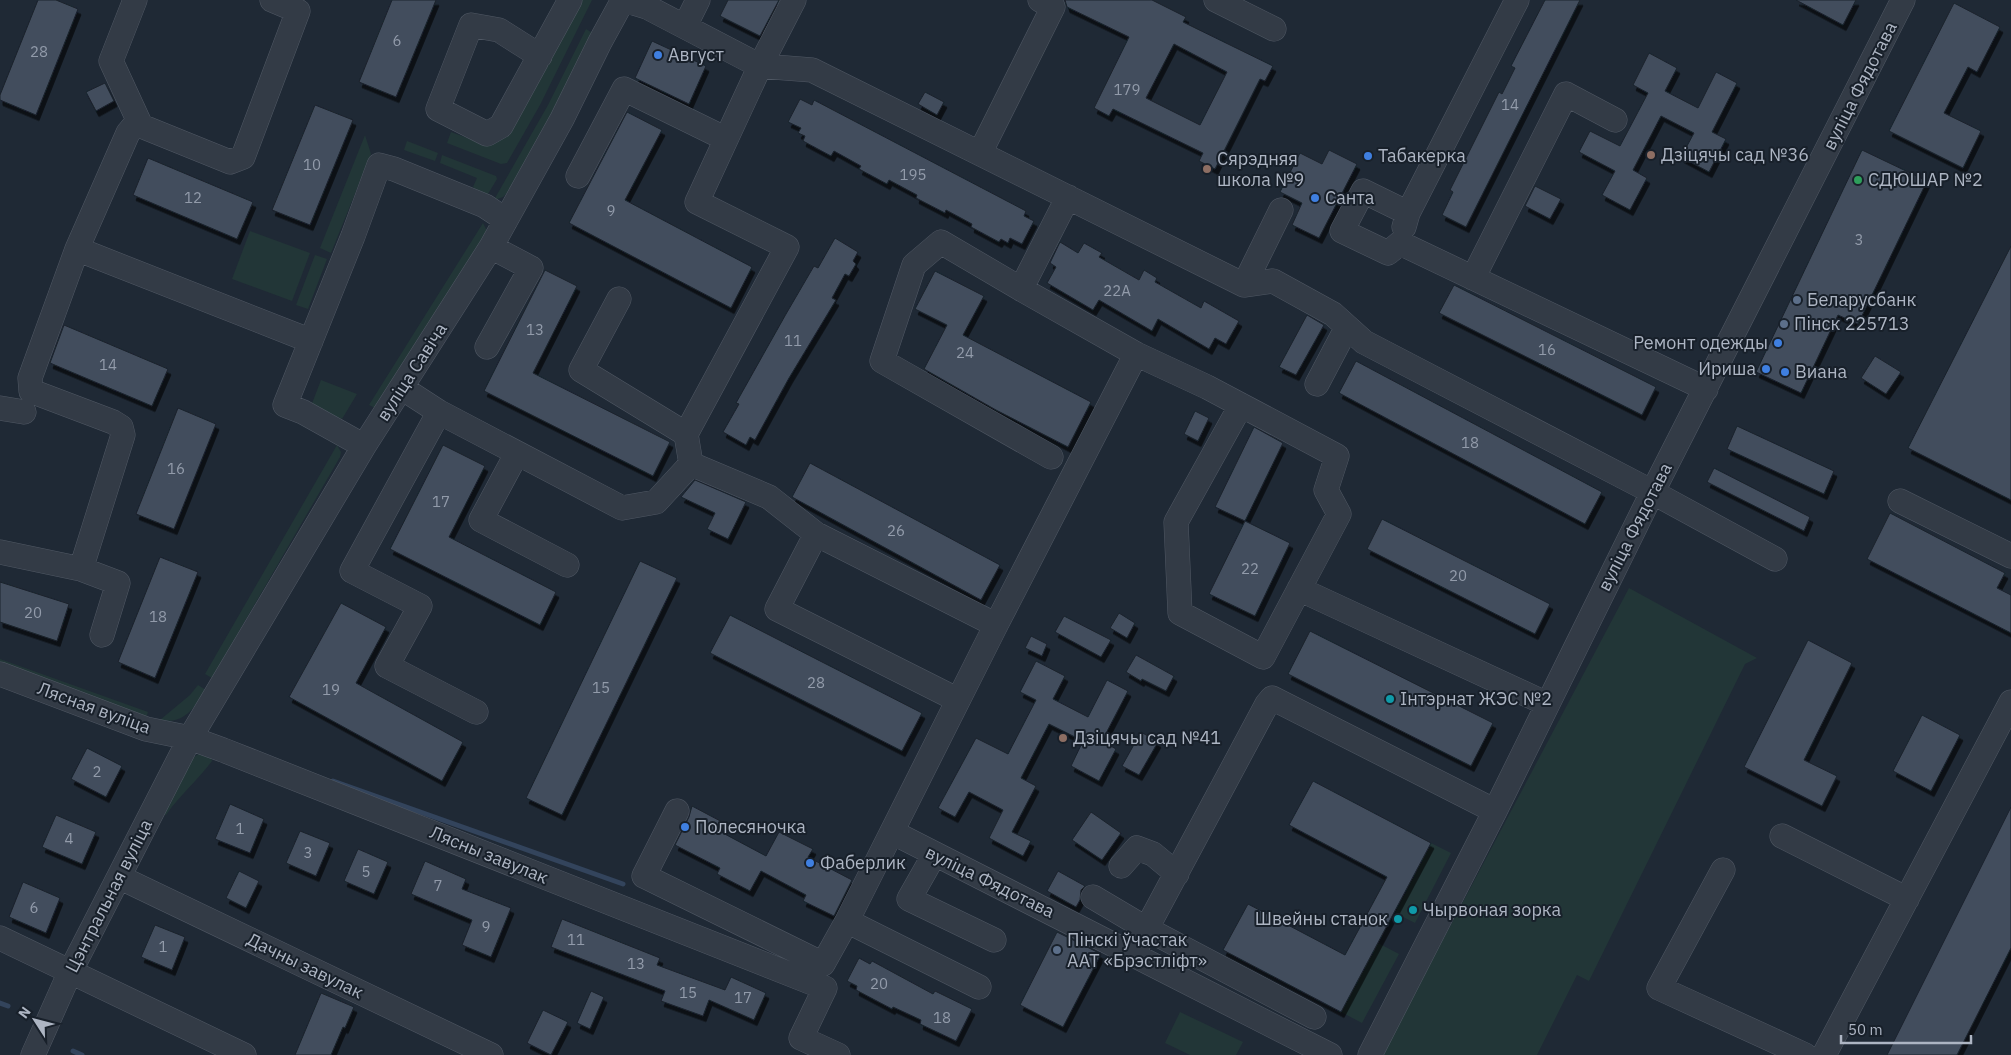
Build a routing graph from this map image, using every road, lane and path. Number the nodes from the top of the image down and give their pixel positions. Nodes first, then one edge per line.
1 (135, 0) edge
2 (272, 0) edge
3 (570, 0) edge
4 (624, 0) edge
5 (698, 0) edge
6 (794, 0) edge
7 (1040, 0) edge
8 (1216, 0) edge
9 (1517, 0) edge
10 (1903, 0) edge
11 (684, 26) junction
12 (1274, 29) dead end
13 (540, 56) junction
14 (760, 66) junction
15 (1615, 120) dead end
16 (140, 126) junction
17 (726, 139) junction
18 (980, 153) junction
19 (578, 176) dead end
20 (1068, 196) junction
21 (1281, 210) dead end
22 (1408, 213) junction
23 (506, 220) junction
24 (1400, 243) junction
25 (491, 247) junction
26 (77, 249) junction
27 (1474, 278) junction
28 (1244, 286) junction
29 (1021, 289) junction
30 (619, 298) dead end
31 (1347, 326) junction
32 (311, 341) junction
33 (487, 347) dead end
34 (1136, 354) junction
35 (1317, 384) dead end
36 (402, 388) junction
37 (1706, 389) junction
38 (1241, 405) junction
39 (0, 408) edge
40 (24, 412) dead end
41 (439, 412) junction
42 (686, 434) junction
43 (364, 446) junction
44 (516, 453) junction
45 (1051, 457) dead end
46 (691, 464) junction
47 (1652, 493) junction
48 (1900, 501) dead end
49 (816, 534) junction
50 (0, 552) edge
51 (2011, 556) edge
52 (1775, 559) dead end
53 (567, 565) dead end
54 (82, 569) junction
55 (1299, 589) junction
56 (996, 625) junction
57 (102, 635) dead end
58 (0, 674) edge
59 (958, 700) junction
60 (2011, 702) edge
61 (1547, 704) junction
62 (476, 712) dead end
63 (190, 738) junction
64 (677, 811) dead end
65 (1495, 811) junction
66 (892, 832) junction
67 (1782, 836) dead end
68 (934, 855) junction
69 (1121, 866) dead end
70 (1723, 870) dead end
71 (1177, 874) junction
72 (118, 877) junction
73 (1093, 897) dead end
74 (1907, 899) junction
75 (847, 921) junction
76 (1148, 929) junction
77 (0, 938) edge
78 (994, 940) dead end
79 (1133, 954) junction
80 (70, 972) junction
81 (978, 988) dead end
82 (1314, 1017) dead end
83 (33, 1055) edge
84 (244, 1055) edge
85 (492, 1055) edge
86 (838, 1055) edge
87 (1330, 1055) edge
88 (1370, 1055) edge
89 (1805, 1055) edge
90 (1824, 1055) edge

1 - 16 street
2 - 16 street
3 - 13 street
4 - 11 street
4 - 23 street, вуліца Савіча
5 - 11 street
6 - 14 street
7 - 18 street
8 - 12 street
9 - 22 street
10 - 37 street, вуліца Фядотава
11 - 14 street
13 - 13 street
14 - 17 street
14 - 18 street
15 - 27 street
16 - 26 street
17 - 19 street
17 - 42 street
18 - 20 street
20 - 28 street
20 - 29 street
21 - 28 street
22 - 24 street
22 - 24 street
23 - 25 street, вуліца Савіча
23 - 32 street
24 - 27 street
25 - 33 street
25 - 36 street, вуліца Савіча
26 - 32 street
26 - 54 street
27 - 37 street
28 - 31 street
29 - 34 street
29 - 45 street
30 - 42 street
31 - 35 street
31 - 47 street
32 - 43 street
34 - 38 street
34 - 56 street
36 - 41 street
36 - 43 street, вуліца Савіча
37 - 47 street, вуліца Фядотава
38 - 55 street
38 - 55 street
39 - 40 street
41 - 44 street
41 - 62 street
42 - 46 street
43 - 63 street, вуліца Савіча
44 - 46 street
44 - 53 street
46 - 49 street
47 - 52 street
47 - 61 street, вуліца Фядотава
48 - 51 street
49 - 56 street
49 - 59 street
50 - 54 street
54 - 57 street
55 - 61 street
56 - 59 street
58 - 63 street, Лясная вуліца
59 - 66 street
60 - 74 street
61 - 65 street, вуліца Фядотава
63 - 72 street, Цэнтральная вуліца
63 - 86 street, Лясны завулак
64 - 75 street
65 - 71 street
65 - 88 street, вуліца Фядотава
66 - 68 street, вуліца Фядотава
66 - 75 street
67 - 74 street
68 - 78 street
68 - 79 street, вуліца Фядотава
69 - 71 street
70 - 89 street
71 - 76 street
72 - 80 street, Цэнтральная вуліца
72 - 85 street, Дачны завулак
73 - 76 street
74 - 90 street
75 - 81 street
76 - 79 street
76 - 82 street
77 - 80 street
79 - 87 street, вуліца Фядотава
80 - 83 street, Цэнтральная вуліца
80 - 84 street

